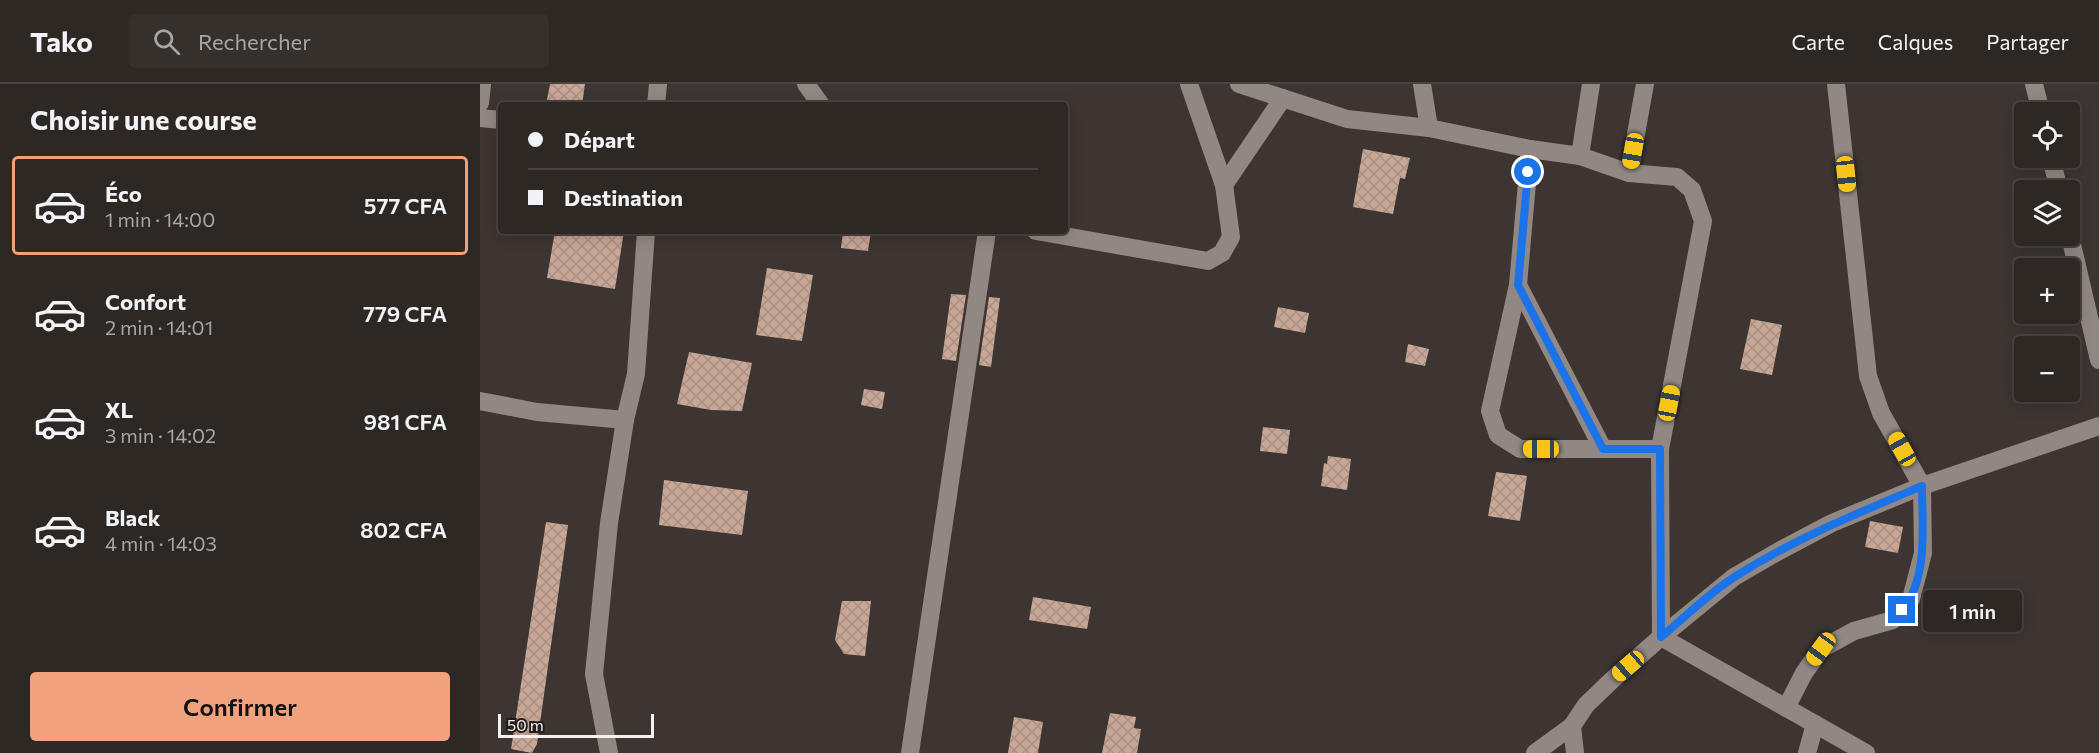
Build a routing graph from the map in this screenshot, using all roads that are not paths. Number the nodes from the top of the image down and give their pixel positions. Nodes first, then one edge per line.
1 (482, 84) edge
2 (658, 84) edge
3 (806, 84) edge
4 (1189, 84) edge
5 (1239, 84) edge
6 (1422, 84) edge
7 (1592, 84) edge
8 (1645, 84) edge
9 (1836, 84) edge
10 (2034, 84) edge
11 (1283, 98) junction
12 (656, 102) edge
13 (819, 102) edge
14 (2038, 102) edge
15 (480, 103) edge
16 (480, 117) edge
17 (498, 120) edge
18 (1429, 128) junction
19 (1530, 149) junction
20 (1580, 156) junction
21 (1629, 173) junction
22 (1224, 185) junction
23 (646, 234) edge
24 (987, 234) edge
25 (1053, 234) edge
26 (2072, 246) edge
27 (1518, 285) junction
28 (2099, 360) edge
29 (480, 401) edge
30 (625, 420) junction
31 (2099, 426) edge
32 (1603, 449) junction
33 (1660, 449) junction
34 (1922, 486) junction
35 (1661, 637) junction
36 (1786, 708) junction
37 (1815, 724) junction
38 (1572, 726) junction
39 (609, 753) edge
40 (910, 753) edge
41 (1535, 753) edge
42 (1575, 753) edge
43 (1807, 753) edge
44 (1866, 753) edge

1 - 15 street
2 - 12 street
3 - 13 street
4 - 22 street
5 - 11 street
6 - 18 street
7 - 20 street
8 - 21 street
9 - 34 street
10 - 14 street
11 - 18 street
11 - 22 street
16 - 17 street
18 - 19 street
19 - 20 street
19 - 27 street
20 - 21 street
21 - 33 street
22 - 25 street
23 - 30 street
24 - 40 street
26 - 28 street
27 - 32 street
27 - 32 street
29 - 30 street
30 - 39 street
31 - 34 street
32 - 33 street
33 - 35 street
34 - 35 street
34 - 36 street
35 - 36 street
35 - 38 street
36 - 37 street
37 - 43 street
37 - 44 street
38 - 41 street
38 - 42 street

